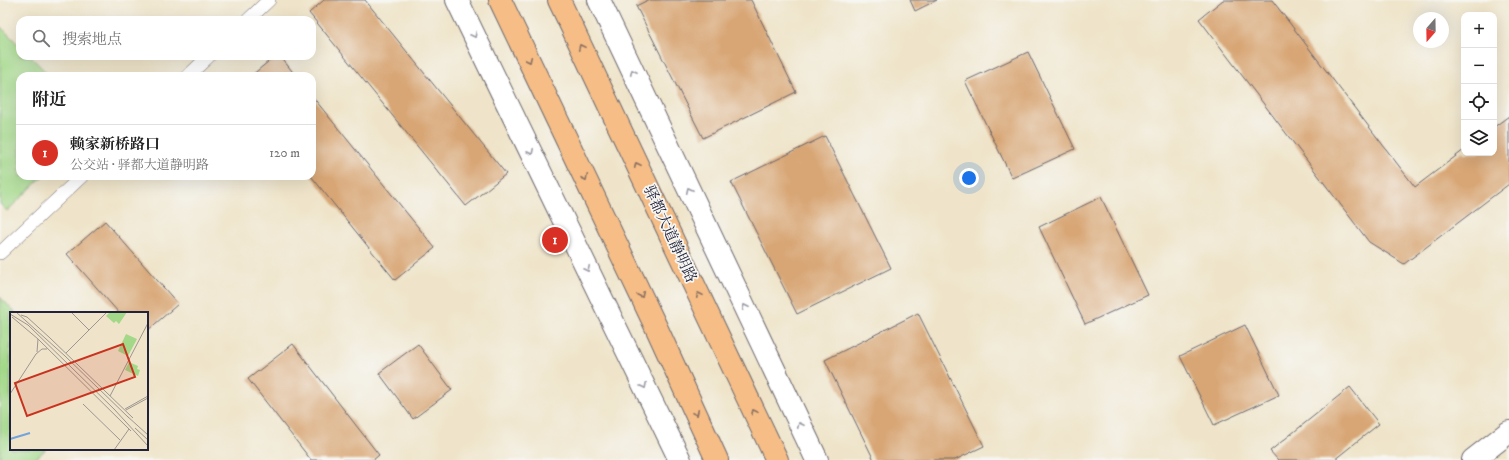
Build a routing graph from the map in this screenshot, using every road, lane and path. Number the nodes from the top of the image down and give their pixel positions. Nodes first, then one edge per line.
1 (269, 0) edge
2 (457, 0) edge
3 (500, 0) edge
4 (599, 0) edge
5 (560, 4) edge
6 (252, 16) edge
7 (205, 60) edge
8 (192, 72) edge
9 (78, 180) edge
10 (0, 253) edge
11 (1509, 432) edge
12 (680, 460) edge
13 (717, 460) edge
14 (777, 460) edge
15 (817, 460) edge
16 (1473, 460) edge

1 - 6 lane
2 -> 12 street
3 -> 13 main road
15 -> 4 street
14 -> 5 main road, 驿都大道静明路
7 - 8 lane
9 - 10 lane
11 - 16 street

